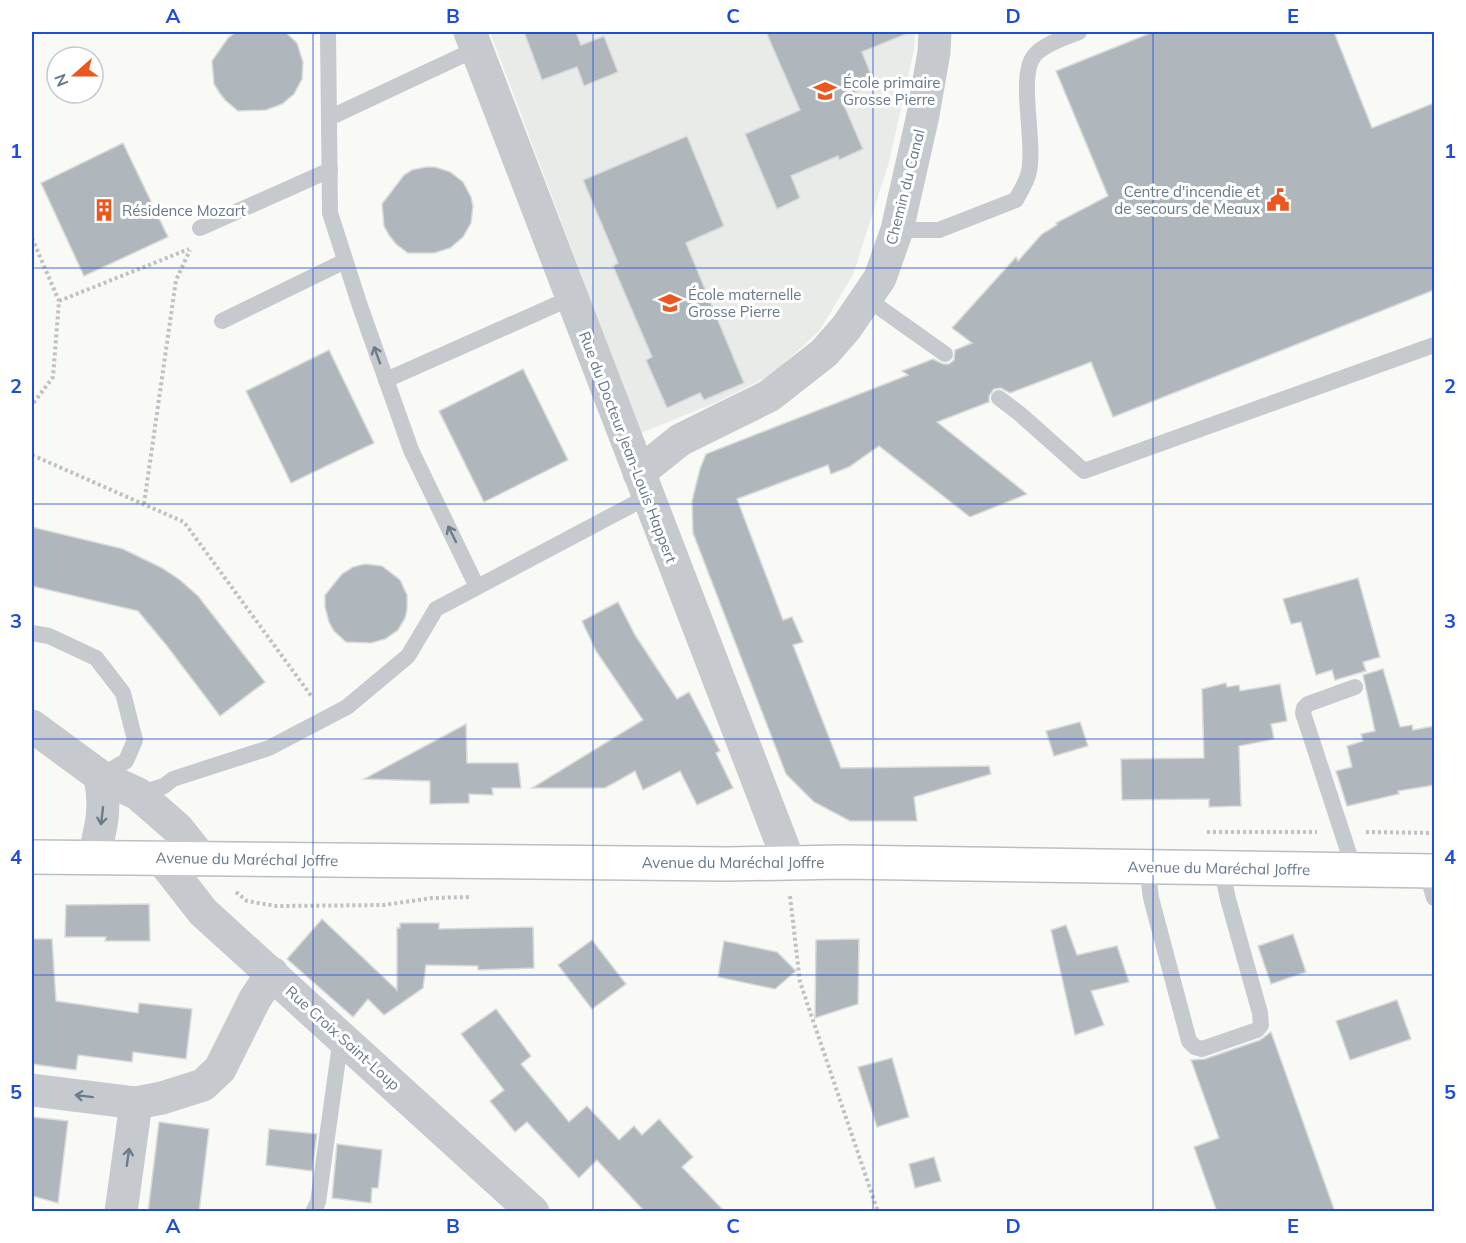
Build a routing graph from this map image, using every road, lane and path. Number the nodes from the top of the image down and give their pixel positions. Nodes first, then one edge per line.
1 (328, 32) edge
2 (935, 32) edge
3 (1079, 32) edge
4 (473, 40) edge
5 (329, 118) junction
6 (330, 170) junction
7 (200, 228) dead end
8 (897, 230) junction
9 (32, 238) edge
10 (345, 261) junction
11 (571, 298) junction
12 (866, 298) junction
13 (59, 301) junction
14 (222, 321) dead end
15 (1434, 345) edge
16 (945, 354) dead end
17 (386, 380) junction
18 (999, 398) dead end
19 (32, 405) edge
20 (32, 455) edge
21 (643, 485) junction
22 (144, 504) junction
23 (477, 587) junction
24 (32, 633) edge
25 (1355, 687) dead end
26 (327, 717) junction
27 (32, 726) edge
28 (100, 776) junction
29 (138, 794) junction
30 (94, 856) junction
31 (32, 857) edge
32 (160, 857) junction
33 (201, 858) junction
34 (789, 862) junction
35 (1147, 867) junction
36 (1221, 867) junction
37 (1354, 869) junction
38 (1432, 880) edge
39 (235, 891) dead end
40 (779, 896) dead end
41 (790, 896) junction
42 (800, 896) dead end
43 (479, 897) dead end
44 (272, 973) junction
45 (341, 1037) junction
46 (32, 1090) edge
47 (136, 1103) junction
48 (121, 1212) edge
49 (313, 1212) edge
50 (533, 1212) edge
51 (878, 1212) edge

1 - 5 lane
2 - 8 street, Chemin du Canal
3 - 8 lane
4 - 5 lane
4 - 11 street, Rue du Docteur Jean-Louis Happert
5 - 6 lane
6 - 7 lane
6 - 10 lane
8 - 12 street, Chemin du Canal
9 - 13 path
10 - 14 lane
17 -> 10 lane
11 - 17 lane
11 - 21 street, Rue du Docteur Jean-Louis Happert
12 - 16 lane
12 - 21 street, Chemin du Canal
13 - 19 path
13 - 22 path
15 - 18 lane
23 -> 17 lane
20 - 22 path
21 - 23 lane
21 - 34 street, Rue du Docteur Jean-Louis Happert
22 - 26 path
23 - 26 lane
24 - 28 lane
25 - 37 lane
26 - 29 lane
27 - 28 street
28 - 29 street
28 -> 30 street
29 - 33 street
30 - 31 main road, Avenue du Maréchal Joffre
30 - 32 main road, Avenue du Maréchal Joffre
32 - 33 main road, Avenue du Maréchal Joffre
32 - 44 street, Rue Croix Saint-Loup
33 - 34 main road, Avenue du Maréchal Joffre
34 - 35 main road, Avenue du Maréchal Joffre
35 - 36 main road, Avenue du Maréchal Joffre
35 - 36 lane
36 - 37 main road, Avenue du Maréchal Joffre
37 - 38 main road, Avenue du Maréchal Joffre
39 - 43 path
40 - 41 path
41 - 42 path
41 - 51 path
44 - 45 street, Rue Croix Saint-Loup
44 - 47 street
45 - 49 lane
45 - 50 street, Rue Croix Saint-Loup
47 -> 46 street
48 -> 47 street

